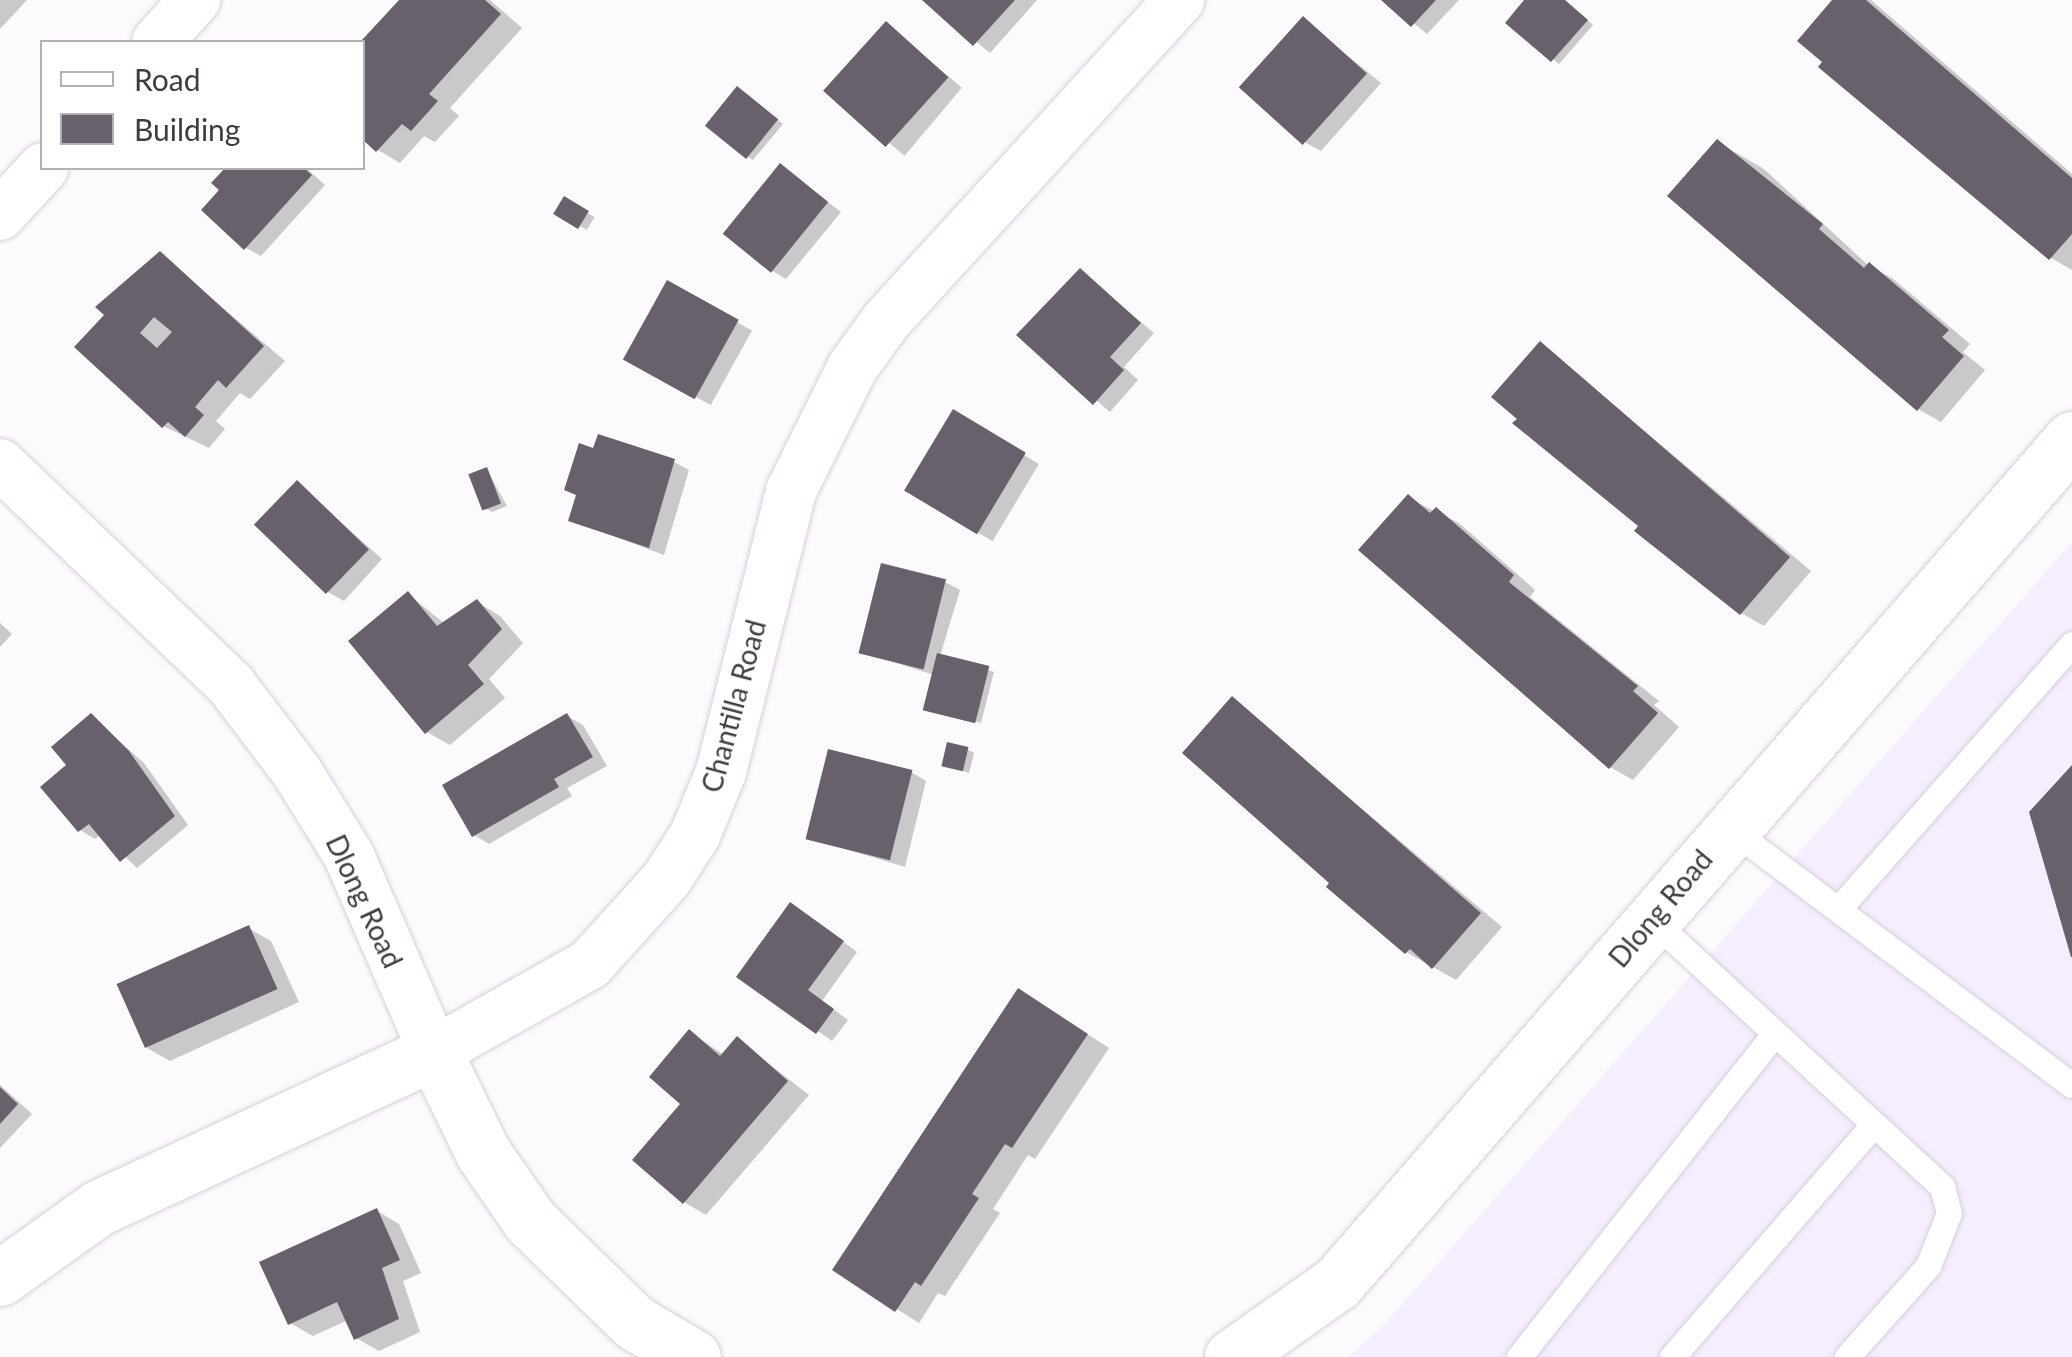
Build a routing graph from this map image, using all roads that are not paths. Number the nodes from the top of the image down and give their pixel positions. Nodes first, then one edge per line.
1 (195, 0) edge
2 (1179, 0) edge
3 (158, 40) edge
4 (41, 170) edge
5 (0, 215) edge
6 (2072, 439) edge
7 (0, 464) edge
8 (2072, 644) edge
9 (1728, 827) junction
10 (1841, 906) junction
11 (1651, 918) junction
12 (1774, 1034) junction
13 (434, 1052) junction
14 (2072, 1085) edge
15 (1872, 1124) junction
16 (0, 1278) edge
17 (693, 1357) edge
18 (1232, 1357) edge
19 (1519, 1357) edge
20 (1672, 1357) edge
21 (1848, 1357) edge

1 - 3 street
2 - 13 street, Chantilla Road
4 - 5 street
6 - 9 street, Dlong Road
7 - 13 street, Dlong Road
8 - 10 lane
9 - 10 lane
9 - 11 street, Dlong Road
10 - 14 lane
11 - 12 lane
11 - 18 street, Dlong Road
12 - 15 lane
12 - 19 lane
13 - 16 street, Chantilla Road
13 - 17 street, Dlong Road
15 - 20 lane
15 - 21 lane

